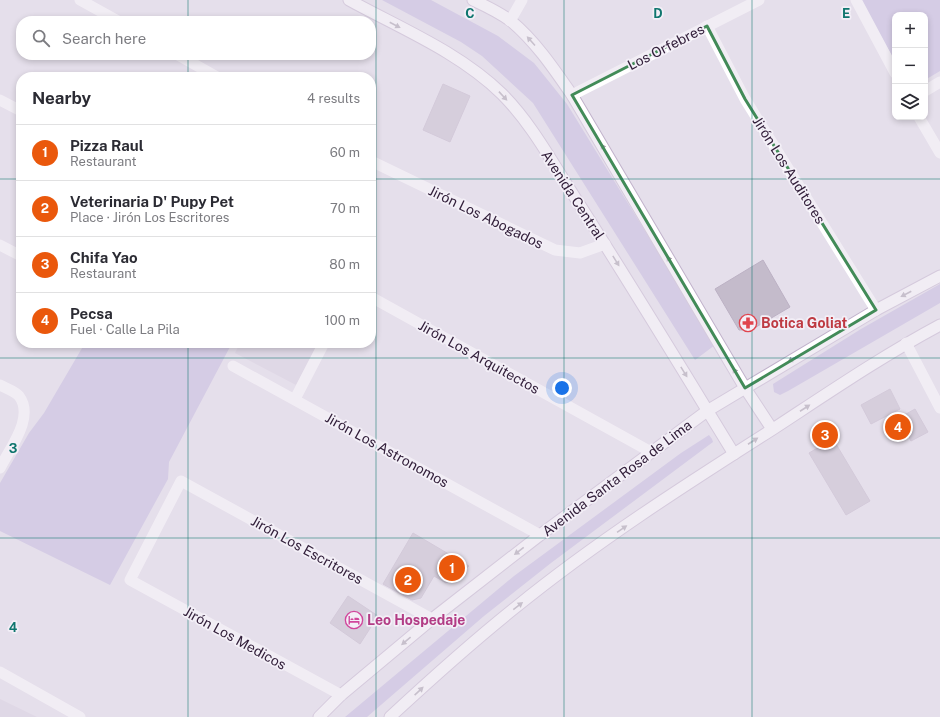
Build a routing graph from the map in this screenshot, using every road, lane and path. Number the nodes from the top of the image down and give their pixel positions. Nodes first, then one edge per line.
1 (80, 0) edge
2 (349, 0) edge
3 (473, 0) edge
4 (522, 0) edge
5 (759, 0) edge
6 (856, 0) edge
7 (109, 16) edge
8 (510, 21) junction
9 (707, 26) junction
10 (187, 60) edge
11 (892, 67) edge
12 (208, 72) edge
13 (940, 82) edge
14 (928, 90) edge
15 (572, 95) junction
16 (0, 100) edge
17 (16, 108) edge
18 (921, 120) edge
19 (940, 153) edge
20 (376, 164) edge
21 (605, 244) junction
22 (0, 245) edge
23 (16, 253) edge
24 (940, 276) edge
25 (376, 300) edge
26 (876, 310) junction
27 (940, 325) edge
28 (906, 343) junction
29 (321, 348) edge
30 (233, 366) dead end
31 (0, 385) edge
32 (745, 388) junction
33 (295, 399) junction
34 (940, 408) edge
35 (708, 411) junction
36 (772, 429) junction
37 (651, 452) junction
38 (734, 454) junction
39 (0, 468) edge
40 (182, 481) joint
41 (540, 535) junction
42 (432, 619) junction
43 (0, 672) edge
44 (341, 695) junction
45 (80, 717) edge
46 (319, 717) edge
47 (390, 717) edge

1 - 7 street
2 -> 21 street, Avenida Central
3 - 8 street
4 - 8 street
5 - 9 street, Los Orfebres
6 - 11 street
15 -> 8 street
9 - 15 street, Los Orfebres
9 - 26 street, Jirón Los Auditores
10 - 12 street
13 - 14 street
32 -> 15 street
16 - 17 street
18 - 19 street
20 - 21 street, Jirón Los Abogados
21 -> 35 street, Avenida Central
22 - 23 street
24 -> 26 street, Avenida Santa Rosa de Lima
25 - 37 street, Jirón Los Arquitectos
26 -> 32 street, Avenida Santa Rosa de Lima
27 - 28 street
28 - 34 street
36 -> 28 street
29 - 33 street
30 - 33 street, Jirón Los Astronomos
31 - 39 street
32 - 35 street, Avenida Santa Rosa de Lima
32 - 36 street
33 - 41 street, Jirón Los Astronomos
35 - 37 street, Avenida Santa Rosa de Lima
35 - 38 street, Avenida Central
38 -> 36 street
37 - 41 street, Avenida Santa Rosa de Lima
47 -> 38 street
40 - 42 street, Jirón Los Escritores
40 - 44 street, Jirón Los Medicos
41 -> 42 street, Avenida Santa Rosa de Lima
42 -> 44 street, Avenida Santa Rosa de Lima
43 - 45 street
44 - 46 street, Avenida Santa Rosa de Lima

